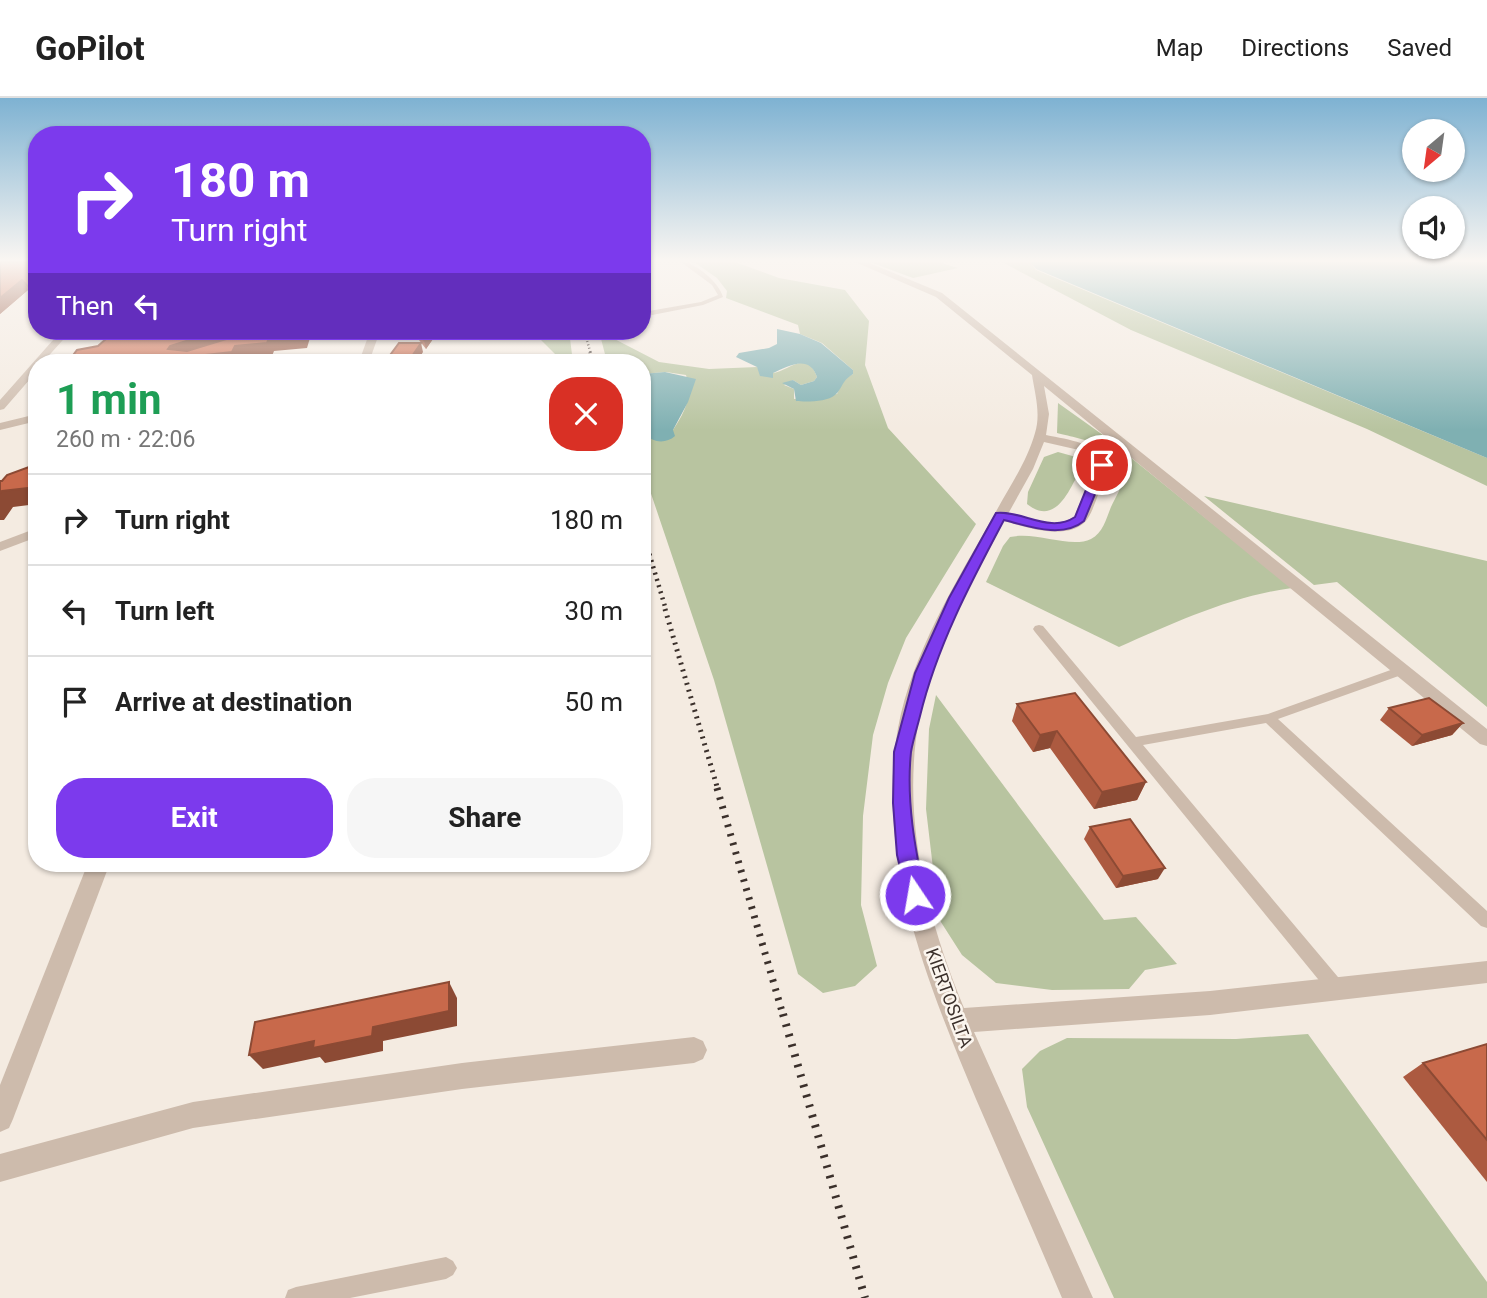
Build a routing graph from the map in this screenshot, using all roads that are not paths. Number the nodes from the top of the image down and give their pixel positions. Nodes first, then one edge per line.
1 (968, 318) edge
2 (58, 340) edge
3 (45, 354) edge
4 (1037, 372) junction
5 (28, 378) edge
6 (0, 407) edge
7 (28, 419) edge
8 (0, 427) edge
9 (1039, 437) junction
10 (1000, 516) junction
11 (28, 536) edge
12 (0, 547) edge
13 (1039, 629) dead end
14 (1403, 670) junction
15 (1269, 718) junction
16 (1487, 739) edge
17 (1133, 743) junction
18 (96, 872) edge
19 (1487, 921) edge
20 (1487, 972) edge
21 (1337, 989) junction
22 (955, 1021) junction
23 (694, 1050) dead end
24 (0, 1119) edge
25 (0, 1168) edge
26 (446, 1268) dead end
27 (296, 1298) edge
28 (1077, 1298) edge

1 - 4 street
2 - 3 street
4 - 9 street, KIERTOSILTA
4 - 14 street
5 - 6 street
7 - 8 street
9 - 10 street, KIERTOSILTA
9 - 10 street
10 - 22 street, KIERTOSILTA
11 - 12 street
13 - 17 lane
14 - 15 lane
14 - 16 street
15 - 17 lane
15 - 19 lane
17 - 21 lane
18 - 24 street
20 - 21 street
21 - 22 street
22 - 28 street, KIERTOSILTA
23 - 25 street
26 - 27 lane

